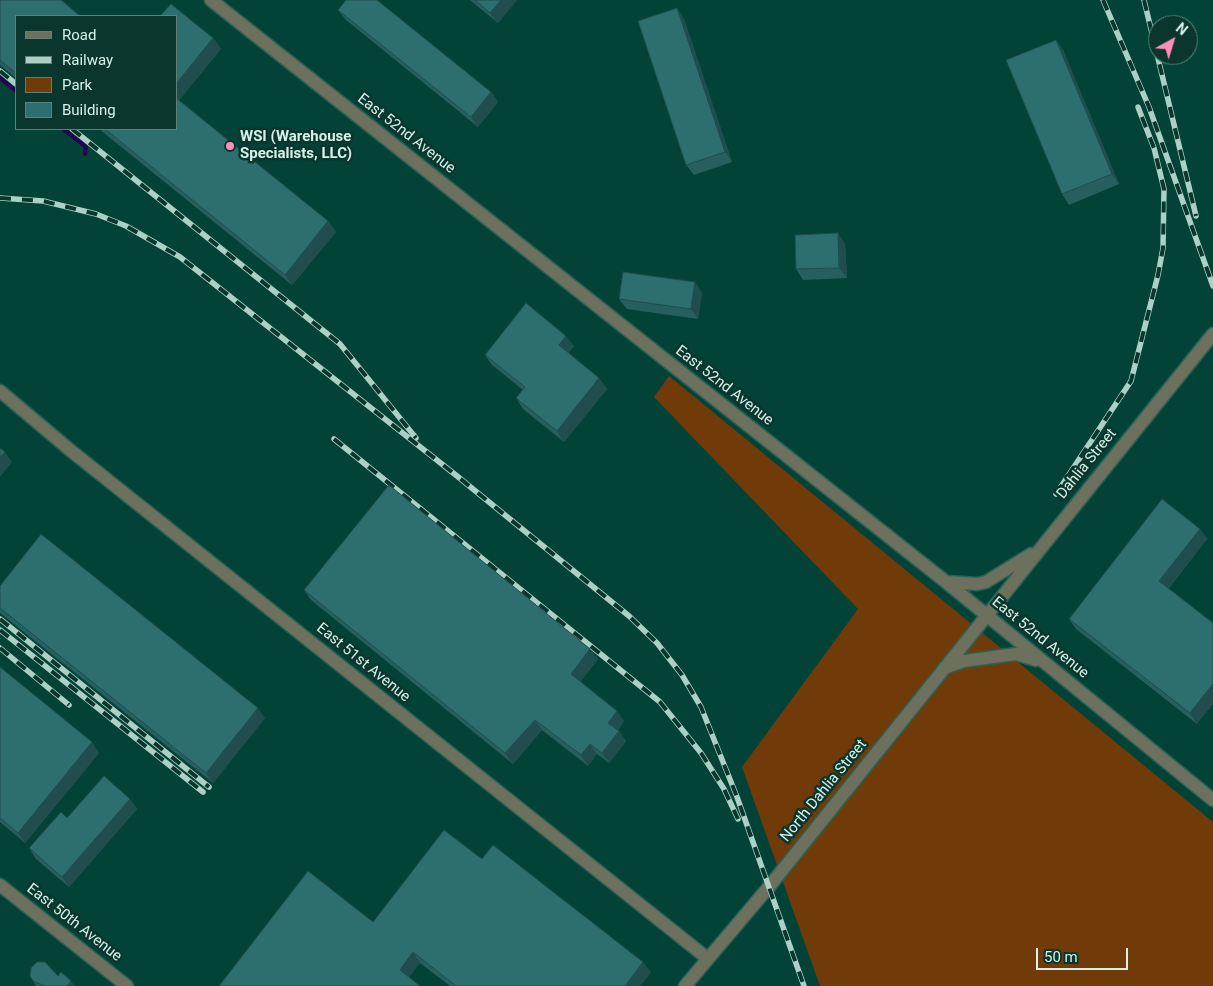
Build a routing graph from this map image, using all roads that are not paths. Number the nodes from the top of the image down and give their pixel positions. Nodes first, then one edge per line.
1 (212, 0) edge
2 (1213, 334) edge
3 (0, 391) edge
4 (1048, 539) junction
5 (946, 582) junction
6 (986, 615) junction
7 (942, 669) junction
8 (1053, 669) junction
9 (1213, 800) edge
10 (0, 885) edge
11 (707, 958) junction
12 (127, 986) edge
13 (685, 986) edge

1 - 5 street, East 52nd Avenue
2 - 4 street, Dahlia Street
3 - 11 street, East 51st Avenue
4 - 5 street
4 - 6 street, Dahlia Street
5 - 6 street, East 52nd Avenue
6 - 7 street, North Dahlia Street
6 - 8 street, East 52nd Avenue
7 - 8 street
7 - 11 street, North Dahlia Street
8 - 9 street, East 52nd Avenue
10 - 12 street, East 50th Avenue
11 - 13 street, North Dahlia Street

